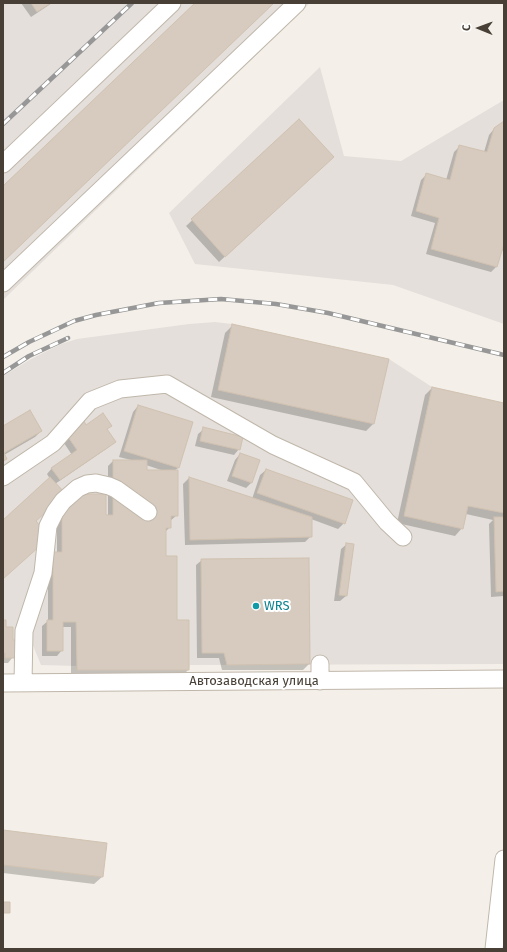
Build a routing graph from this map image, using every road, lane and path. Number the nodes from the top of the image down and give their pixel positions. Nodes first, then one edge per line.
1 (172, 3) edge
2 (297, 3) edge
3 (3, 164) edge
4 (3, 283) edge
5 (3, 477) edge
6 (148, 512) dead end
7 (403, 537) dead end
8 (504, 679) edge
9 (3, 683) edge
10 (23, 683) junction
11 (504, 859) edge
12 (494, 949) edge

1 - 3 street
2 - 4 street
5 - 7 street
6 - 10 street
8 - 10 street, Автозаводская улица
9 - 10 street, Автозаводская улица
11 - 12 street

